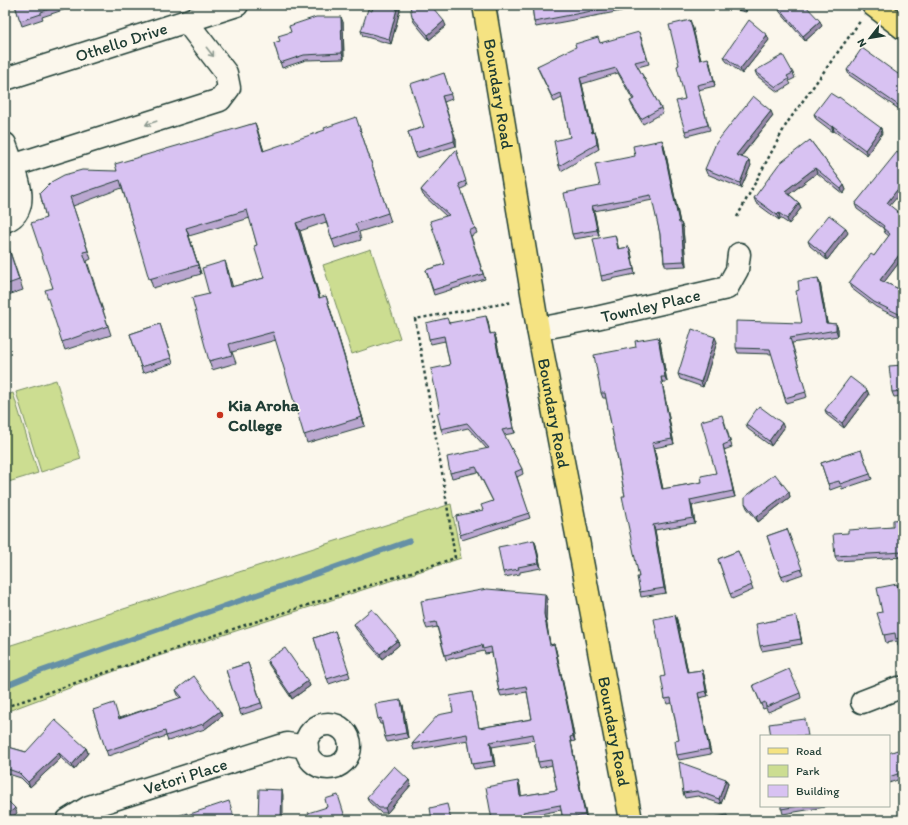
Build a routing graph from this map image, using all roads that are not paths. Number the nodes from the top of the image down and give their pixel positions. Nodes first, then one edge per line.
1 (238, 5) edge
2 (484, 5) edge
3 (876, 10) edge
4 (186, 21) junction
5 (903, 28) edge
6 (5, 79) edge
7 (5, 144) edge
8 (12, 166) junction
9 (5, 221) edge
10 (739, 254) dead end
11 (538, 329) junction
12 (903, 688) edge
13 (862, 702) dead end
14 (306, 746) dead end
15 (68, 820) edge
16 (631, 820) edge

1 - 4 street, Othello Drive
2 - 11 main road, Boundary Road
3 - 5 main road
4 - 6 street, Othello Drive
4 -> 8 street
7 - 8 street
8 - 9 street
10 - 11 street, Townley Place
11 - 16 main road, Boundary Road
12 - 13 street
14 - 15 street, Vetori Place

